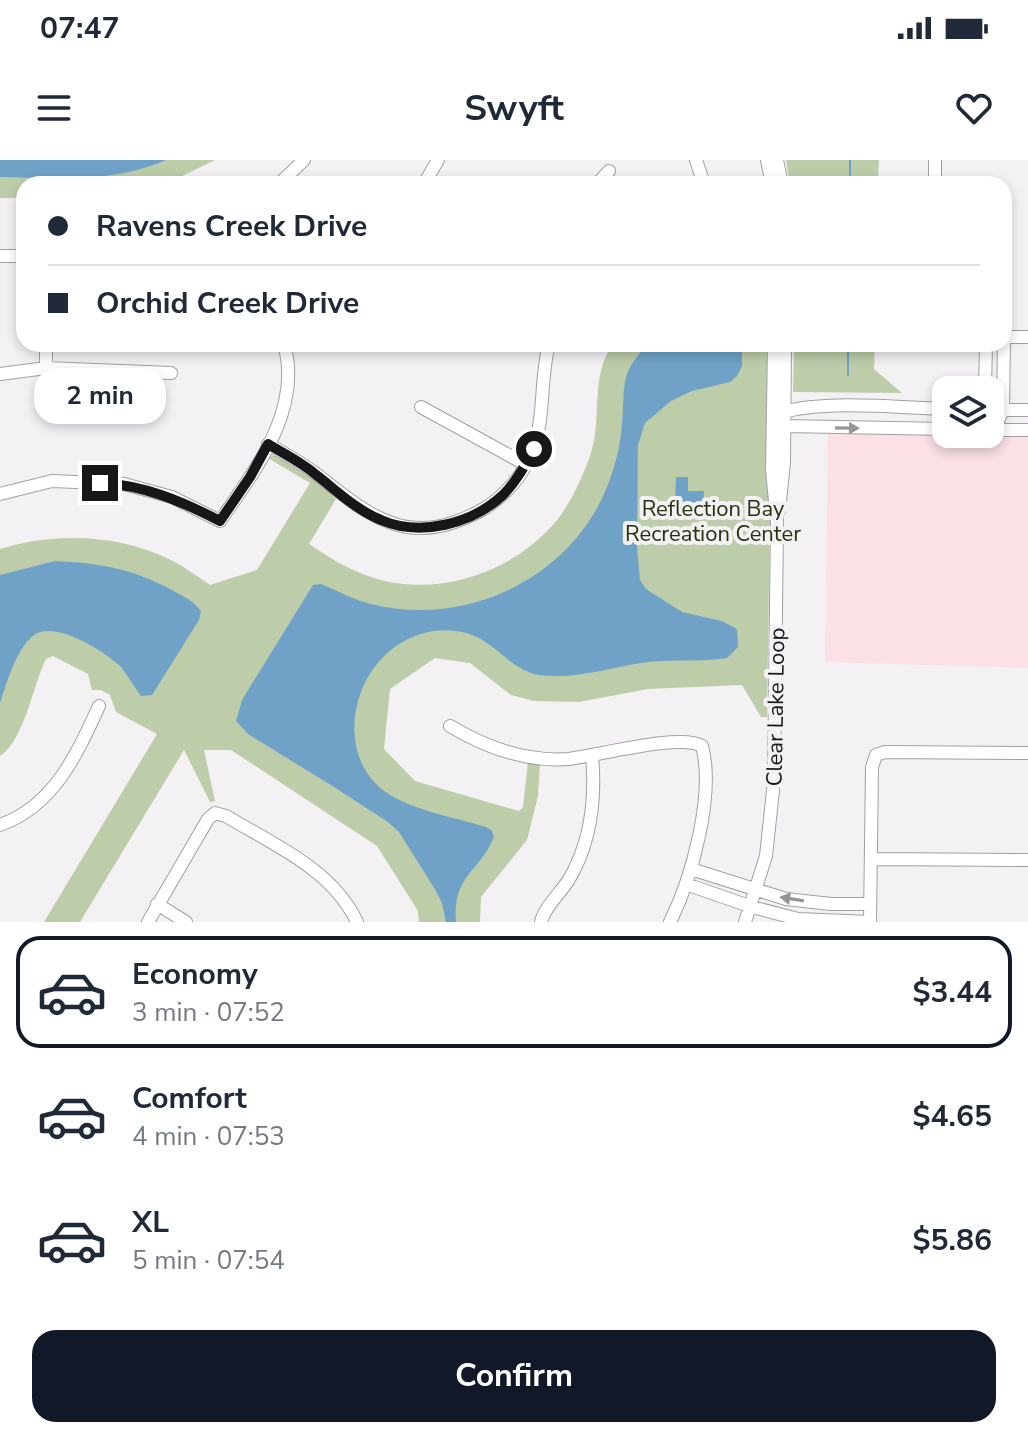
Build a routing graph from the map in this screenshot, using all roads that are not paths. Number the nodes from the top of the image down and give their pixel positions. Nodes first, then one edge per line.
1 (304, 160) edge
2 (609, 171) dead end
3 (287, 176) edge
4 (604, 176) edge
5 (46, 352) edge
6 (286, 352) edge
7 (546, 352) edge
8 (775, 352) edge
9 (784, 352) edge
10 (986, 352) edge
11 (1002, 352) edge
12 (46, 368) junction
13 (171, 373) dead end
14 (0, 374) edge
15 (985, 376) edge
16 (1000, 376) edge
17 (421, 407) dead end
18 (932, 409) edge
19 (1004, 410) edge
20 (1028, 410) edge
21 (779, 413) junction
22 (784, 426) junction
23 (1004, 428) edge
24 (932, 429) edge
25 (1028, 430) edge
26 (268, 444) junction
27 (525, 464) junction
28 (0, 494) edge
29 (777, 522) junction
30 (99, 706) dead end
31 (450, 726) dead end
32 (1028, 753) edge
33 (592, 756) junction
34 (0, 825) edge
35 (871, 859) junction
36 (1028, 860) edge
37 (691, 869) junction
38 (686, 884) junction
39 (756, 891) junction
40 (157, 904) junction
41 (870, 904) junction
42 (752, 907) junction
43 (148, 922) edge
44 (186, 922) edge
45 (357, 922) edge
46 (541, 922) edge
47 (670, 922) edge
48 (745, 922) edge
49 (870, 922) edge

1 - 3 street
2 - 4 street
5 - 12 street
6 - 26 street
7 - 27 street
8 - 21 street, Clear Lake Loop
9 - 21 street, Clear Lake Loop
10 - 15 street
11 - 16 street
12 - 13 street
12 - 14 street
17 - 27 street
18 - 21 street
19 - 20 street
21 - 22 street, Clear Lake Loop
21 - 29 street, Clear Lake Loop
22 -> 24 street
22 - 29 street, Clear Lake Loop
23 - 25 street
26 - 27 street
26 - 28 street
29 - 39 street, Clear Lake Loop
30 - 34 street
31 - 33 street
32 - 35 street
33 - 37 street
33 - 46 street
35 - 36 street
35 - 41 street
37 - 38 street
37 - 39 street
38 - 42 street
38 - 47 street
41 -> 39 street
39 - 42 street, Clear Lake Loop
40 - 43 street
40 - 44 street
40 - 45 street
41 - 49 street
42 - 48 street, Clear Lake Loop
42 - 49 street

